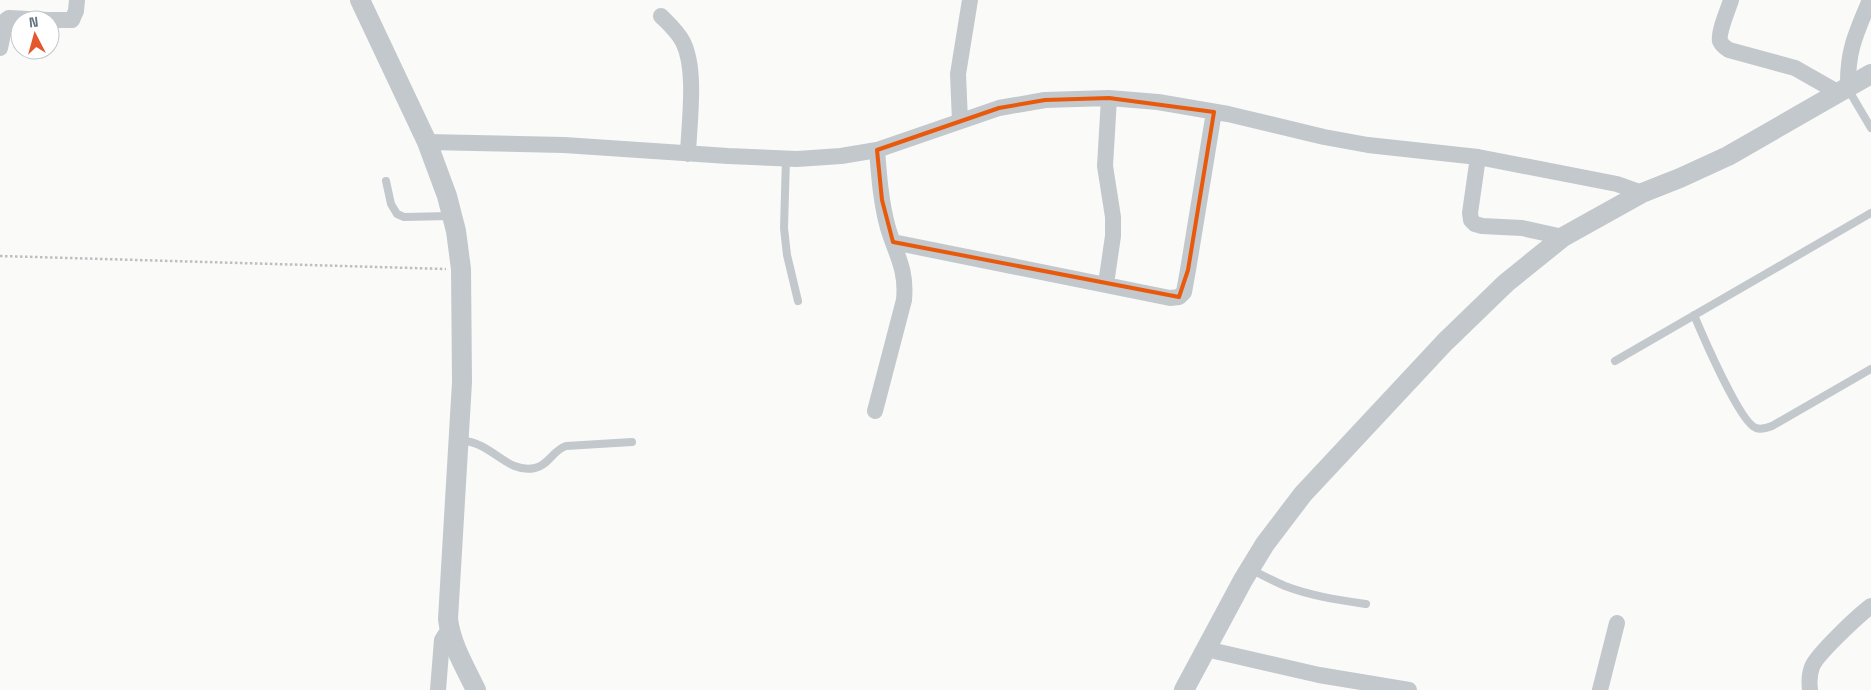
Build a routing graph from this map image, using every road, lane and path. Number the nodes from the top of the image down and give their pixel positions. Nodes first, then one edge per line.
1 (77, 0) edge
2 (360, 0) edge
3 (970, 0) edge
4 (1730, 0) edge
5 (1870, 0) edge
6 (661, 16) dead end
7 (10, 18) edge
8 (60, 20) edge
9 (0, 48) edge
10 (1871, 74) edge
11 (1843, 90) junction
12 (1109, 98) junction
13 (1214, 112) junction
14 (960, 120) junction
15 (1871, 128) edge
16 (428, 142) junction
17 (877, 150) junction
18 (688, 154) junction
19 (786, 158) junction
20 (1478, 158) junction
21 (386, 181) dead end
22 (1642, 193) junction
23 (1871, 212) edge
24 (452, 216) junction
25 (1563, 237) junction
26 (893, 242) junction
27 (0, 256) edge
28 (461, 269) junction
29 (1106, 284) junction
30 (798, 301) dead end
31 (1694, 315) junction
32 (1615, 361) dead end
33 (1871, 369) edge
34 (875, 411) dead end
35 (458, 440) junction
36 (632, 442) dead end
37 (1250, 569) junction
38 (1366, 604) dead end
39 (1871, 606) edge
40 (448, 624) junction
41 (1616, 624) dead end
42 (1206, 649) junction
43 (438, 690) edge
44 (476, 690) edge
45 (1184, 690) edge
46 (1409, 690) edge
47 (1600, 690) edge
48 (1810, 690) edge

1 - 8 street
2 - 16 street
3 - 14 street
4 - 11 street
5 - 11 street
6 - 18 street
7 - 9 street
10 - 11 street
11 - 15 lane
11 - 22 street
12 - 13 street
12 - 14 street
12 - 29 street
13 - 20 street
13 - 29 street
14 - 17 street
16 - 18 street
16 - 24 street
17 - 19 street
17 - 26 street
18 - 19 street
19 - 30 lane
20 - 22 street
20 - 25 street
21 - 24 lane
22 - 25 street
23 - 31 lane
24 - 28 street
25 - 37 street
26 - 29 street
26 - 34 street
27 - 28 path
28 - 35 street
31 - 32 lane
31 - 33 lane
35 - 36 lane
35 - 40 street
37 - 38 lane
37 - 42 street
39 - 48 street
40 - 43 street
40 - 44 street
41 - 47 street
42 - 45 street
42 - 46 street

